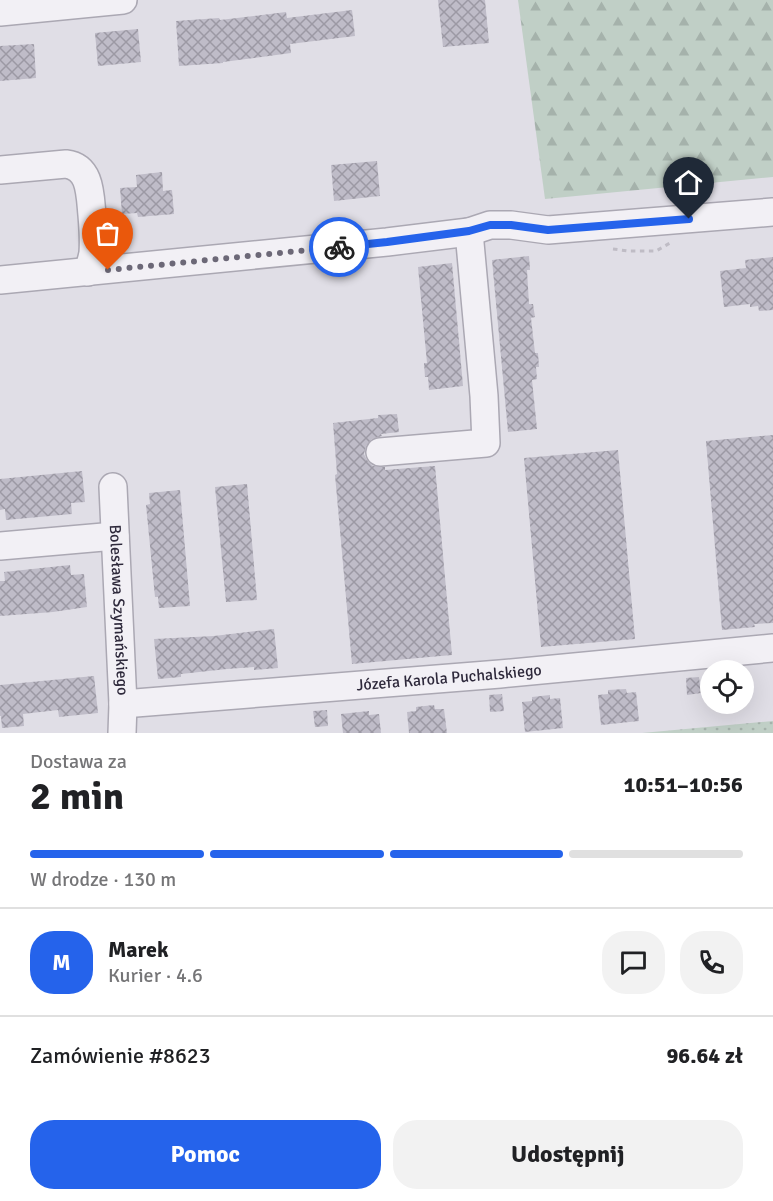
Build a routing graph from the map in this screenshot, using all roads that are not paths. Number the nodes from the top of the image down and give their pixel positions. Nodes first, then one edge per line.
1 (123, 0) edge
2 (0, 12) edge
3 (0, 170) edge
4 (773, 212) edge
5 (469, 231) junction
6 (88, 272) junction
7 (0, 280) edge
8 (380, 452) dead end
9 (113, 487) dead end
10 (115, 536) junction
11 (0, 546) edge
12 (773, 648) edge
13 (123, 704) junction
14 (122, 733) edge

1 - 2 street
3 - 6 street
4 - 5 street
5 - 6 street
5 - 8 street
6 - 7 street
9 - 10 street, Bolesława Szymańskiego
10 - 11 street
10 - 13 street, Bolesława Szymańskiego
12 - 13 street, Józefa Karola Puchalskiego
13 - 14 street, Bolesława Szymańskiego

